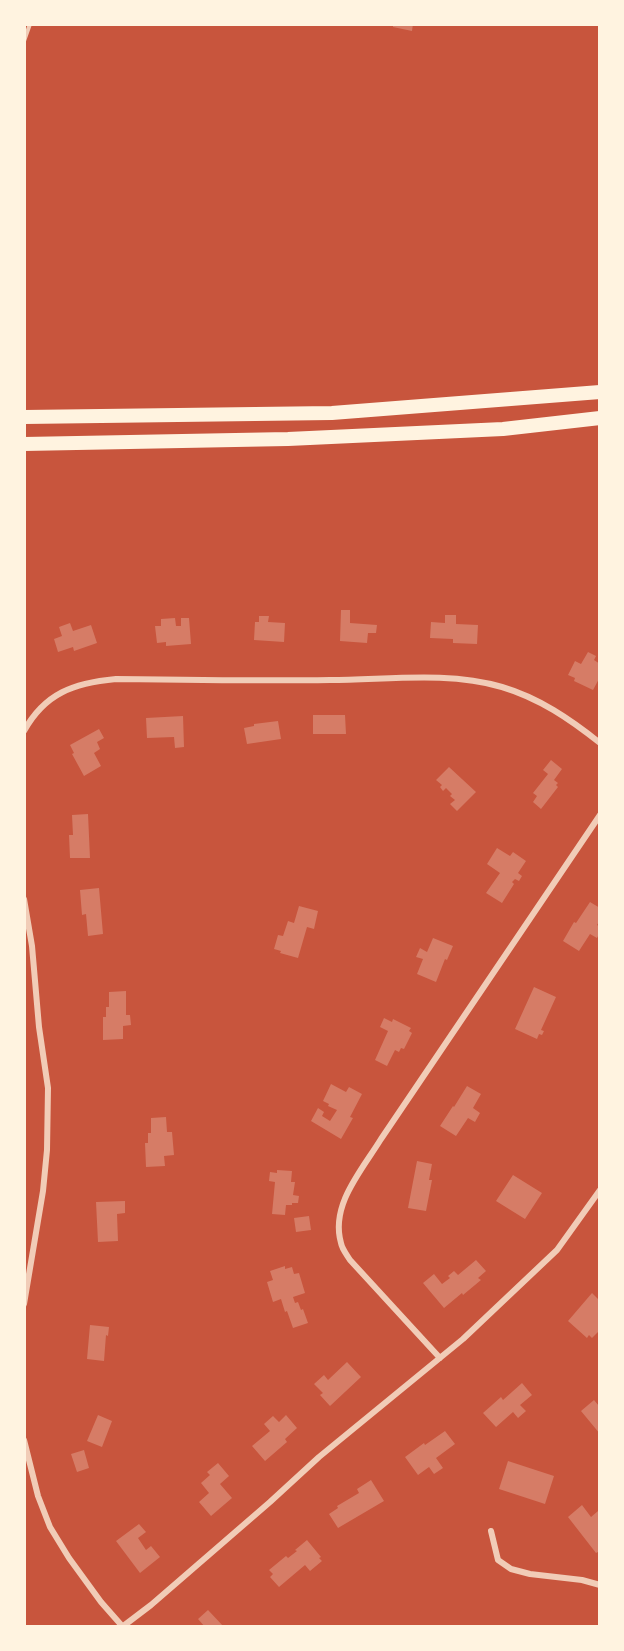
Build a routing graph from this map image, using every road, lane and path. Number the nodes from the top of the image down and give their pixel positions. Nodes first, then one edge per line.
1 (30, 24) edge
2 (24, 41) edge
3 (600, 392) edge
4 (24, 417) edge
5 (600, 418) edge
6 (24, 444) edge
7 (24, 731) edge
8 (600, 743) edge
9 (600, 815) edge
10 (24, 899) edge
11 (600, 1190) edge
12 (24, 1304) edge
13 (440, 1358) junction
14 (24, 1440) edge
15 (491, 1531) dead end
16 (600, 1586) edge
17 (122, 1627) edge

1 - 2 lane
3 - 4 highway
5 - 6 highway
7 - 8 street
9 - 13 street
10 - 12 street
11 - 13 street
13 - 17 street
14 - 17 street
15 - 16 street

